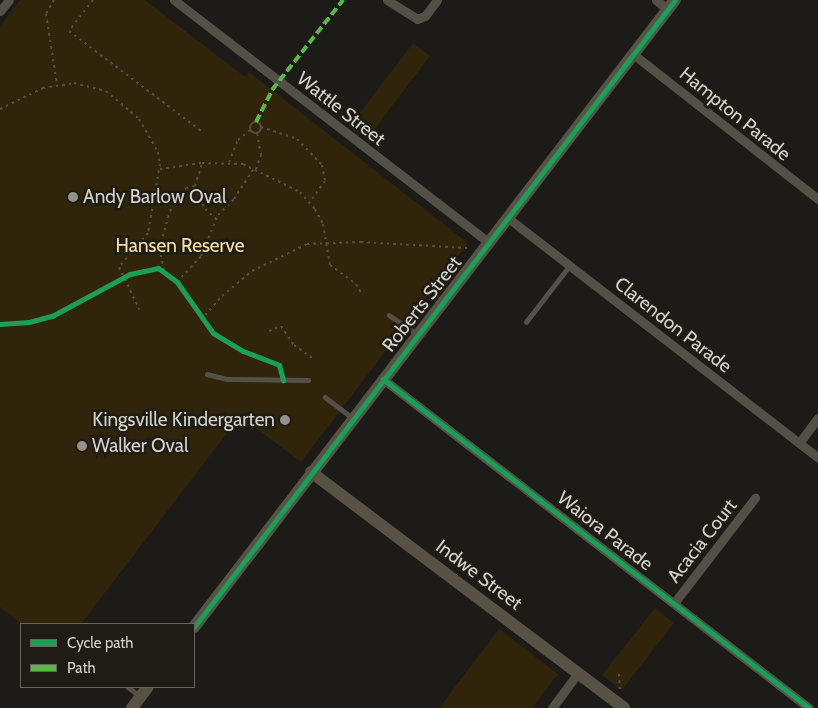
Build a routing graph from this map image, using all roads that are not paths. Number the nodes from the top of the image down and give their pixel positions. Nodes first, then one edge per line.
1 (8, 0) edge
2 (174, 0) edge
3 (388, 0) edge
4 (438, 0) edge
5 (656, 0) edge
6 (671, 5) edge
7 (0, 11) edge
8 (633, 54) junction
9 (818, 199) edge
10 (508, 218) junction
11 (489, 243) junction
12 (570, 265) junction
13 (389, 315) dead end
14 (526, 322) dead end
15 (417, 335) junction
16 (207, 374) dead end
17 (383, 378) junction
18 (308, 380) dead end
19 (325, 397) dead end
20 (353, 418) junction
21 (818, 418) edge
22 (798, 443) junction
23 (818, 458) edge
24 (311, 472) junction
25 (755, 498) dead end
26 (674, 603) junction
27 (195, 626) edge
28 (578, 673) junction
29 (131, 688) edge
30 (145, 692) edge
31 (132, 708) edge
32 (552, 708) edge
33 (624, 708) edge
34 (809, 708) edge

1 - 7 street
2 - 11 street, Wattle Street
3 - 4 street
5 - 6 street
6 - 8 street, Roberts Street
8 - 9 street, Hampton Parade
8 - 10 street, Roberts Street
10 - 11 street, Roberts Street
10 - 12 street, Clarendon Parade
11 - 15 street, Roberts Street
12 - 14 lane
12 - 22 street, Clarendon Parade
13 - 15 lane
15 - 17 street, Roberts Street
16 - 18 lane
17 - 20 street, Roberts Street
17 - 26 street, Waiora Parade
19 - 20 lane
20 - 24 street, Roberts Street
21 - 22 street
22 - 23 street, Clarendon Parade
24 - 27 street, Roberts Street
24 - 28 street, Indwe Street
25 - 26 street, Acacia Court
26 - 34 street, Waiora Parade
28 - 32 street
28 - 33 street, Indwe Street
29 - 30 lane
30 - 31 street

